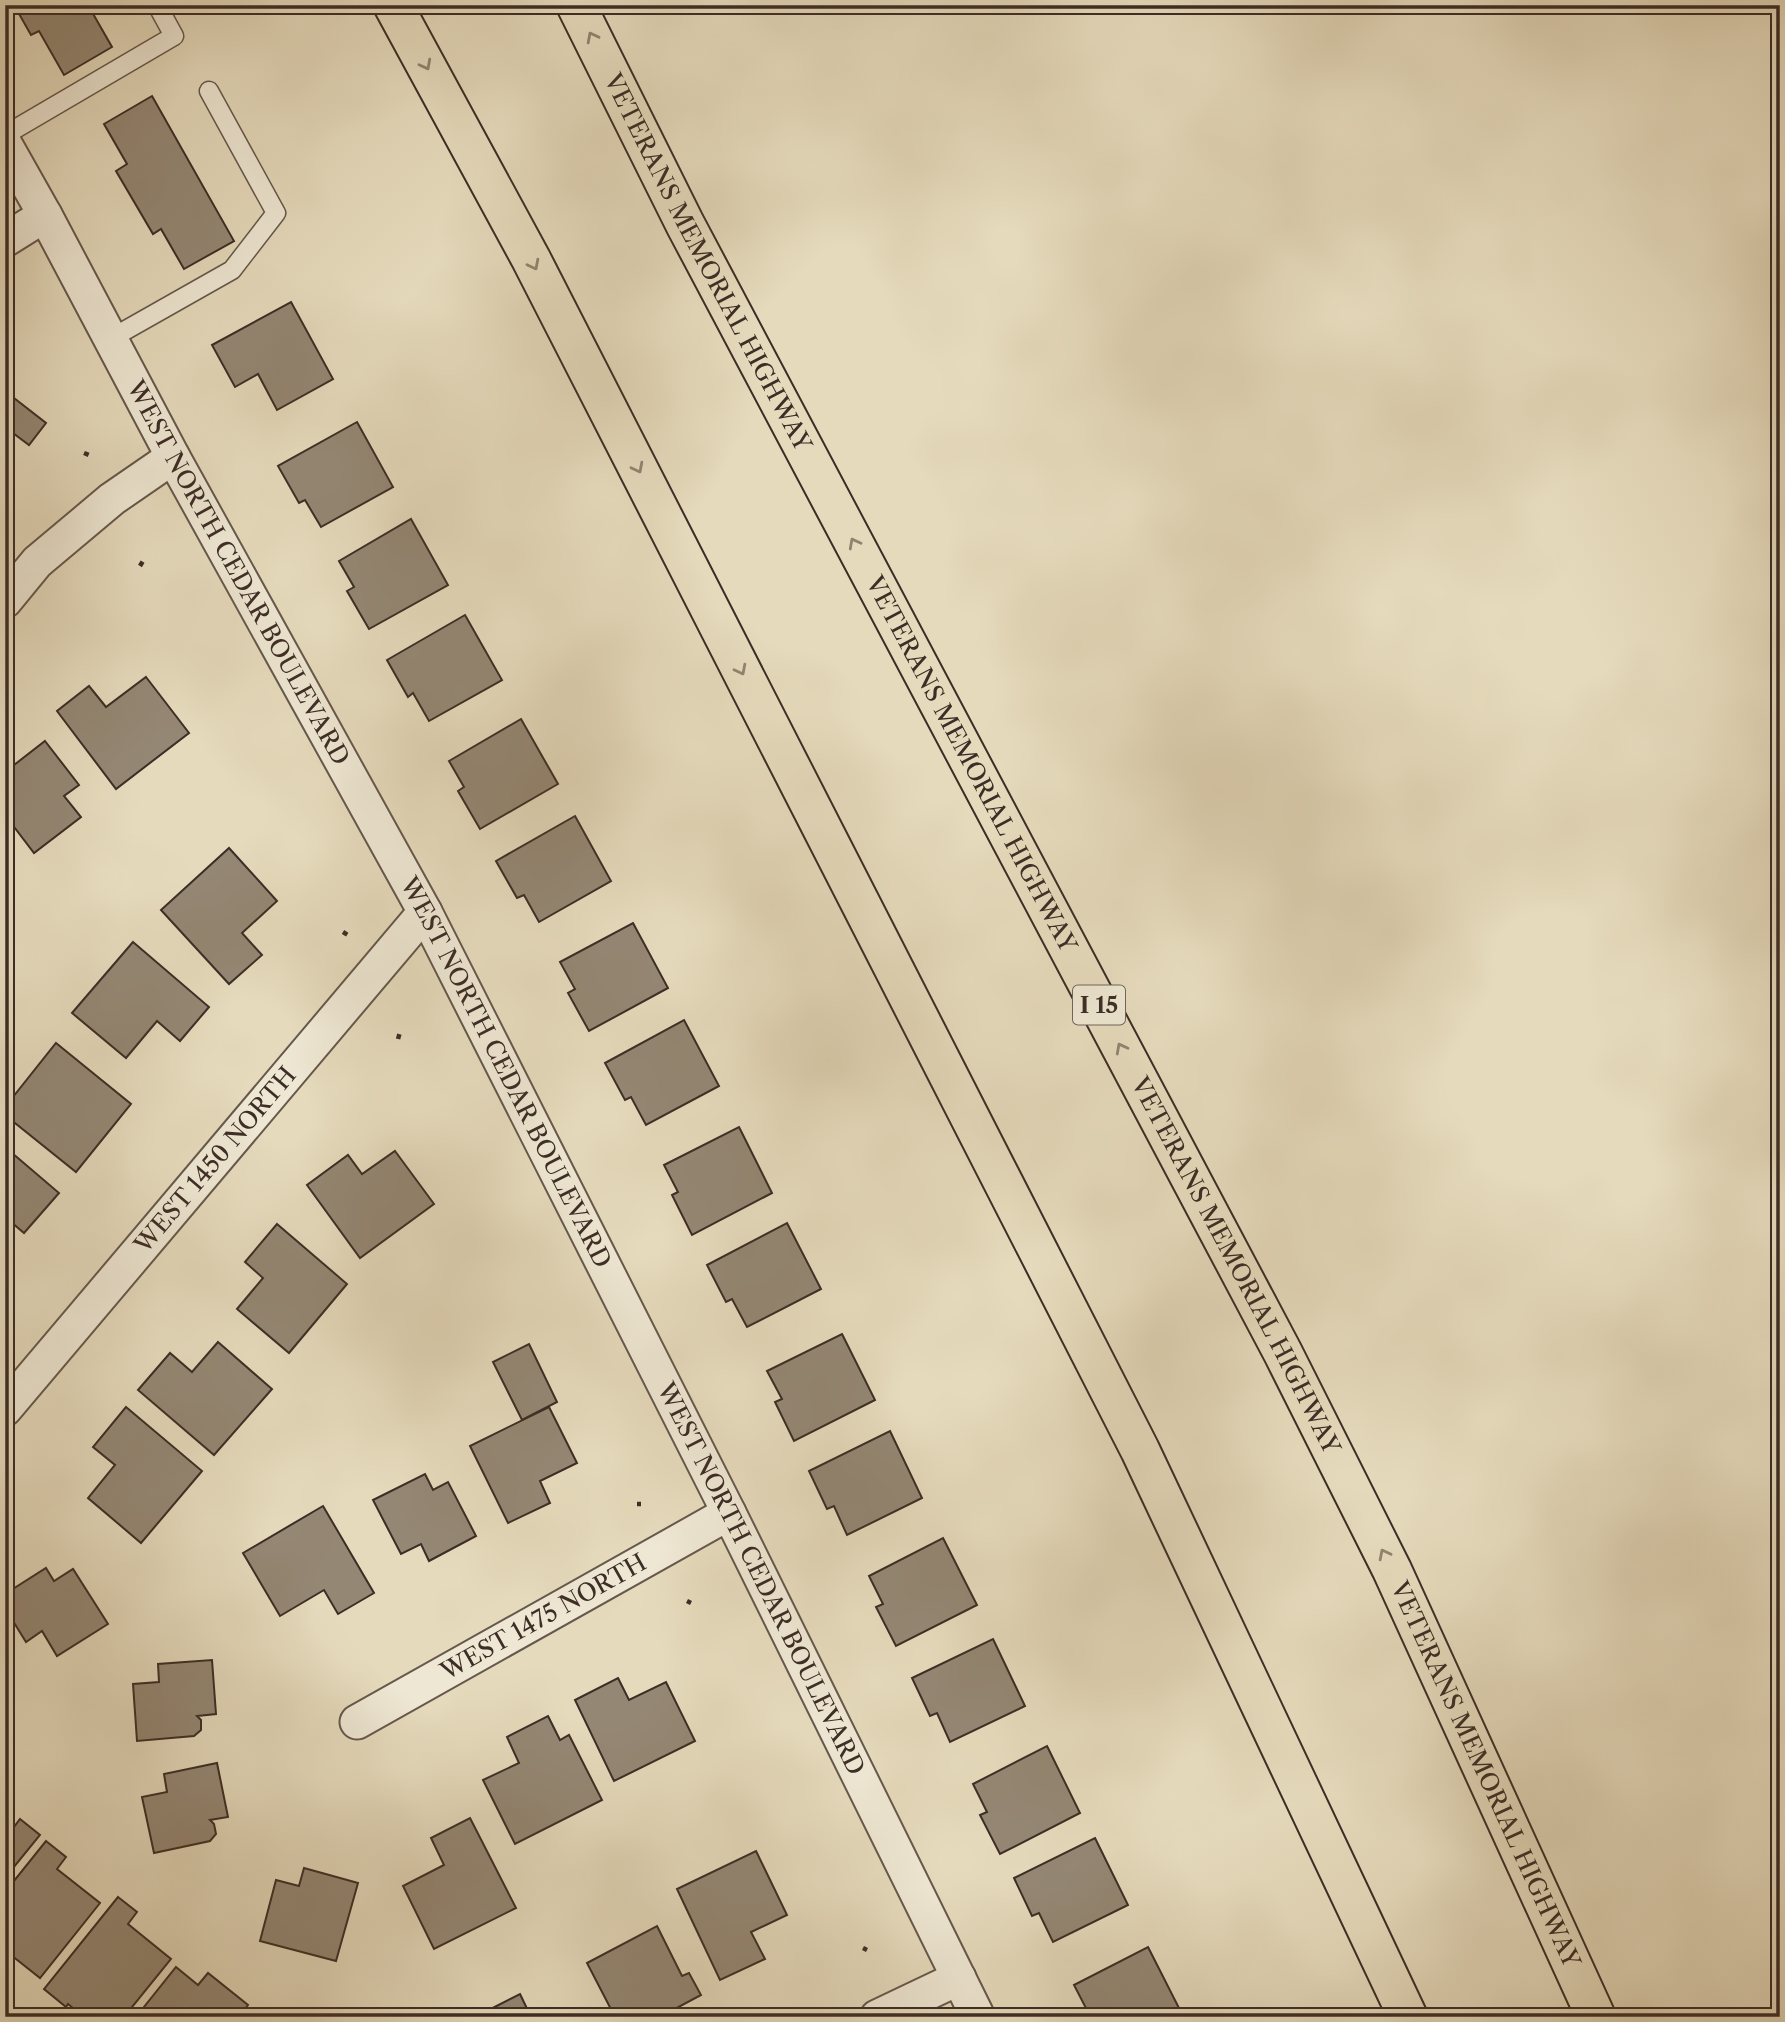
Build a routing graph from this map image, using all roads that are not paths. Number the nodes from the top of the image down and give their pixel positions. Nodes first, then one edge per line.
1 (157, 5) edge
2 (393, 5) edge
3 (576, 5) edge
4 (209, 91) dead end
5 (5, 135) edge
6 (5, 144) edge
7 (45, 215) junction
8 (5, 240) edge
9 (110, 339) junction
10 (173, 457) junction
11 (5, 601) edge
12 (425, 912) junction
13 (5, 1409) edge
14 (729, 1513) junction
15 (356, 1722) dead end
16 (959, 1978) junction
17 (877, 2017) edge
18 (978, 2017) edge
19 (1408, 2017) edge
20 (1596, 2017) edge

1 - 5 lane
2 -> 19 highway
20 -> 3 highway, VETERANS MEMORIAL HIGHWAY / I 15
4 - 9 lane
6 - 7 street, WEST NORTH CEDAR BOULEVARD
7 - 8 street
7 - 9 street, WEST NORTH CEDAR BOULEVARD
9 - 10 street, WEST NORTH CEDAR BOULEVARD
10 - 11 street
10 - 12 street, WEST NORTH CEDAR BOULEVARD
12 - 13 street, WEST 1450 NORTH
12 - 14 street, WEST NORTH CEDAR BOULEVARD
14 - 15 street, WEST 1475 NORTH
14 - 16 street, WEST NORTH CEDAR BOULEVARD
16 - 17 street
16 - 18 street, WEST NORTH CEDAR BOULEVARD

